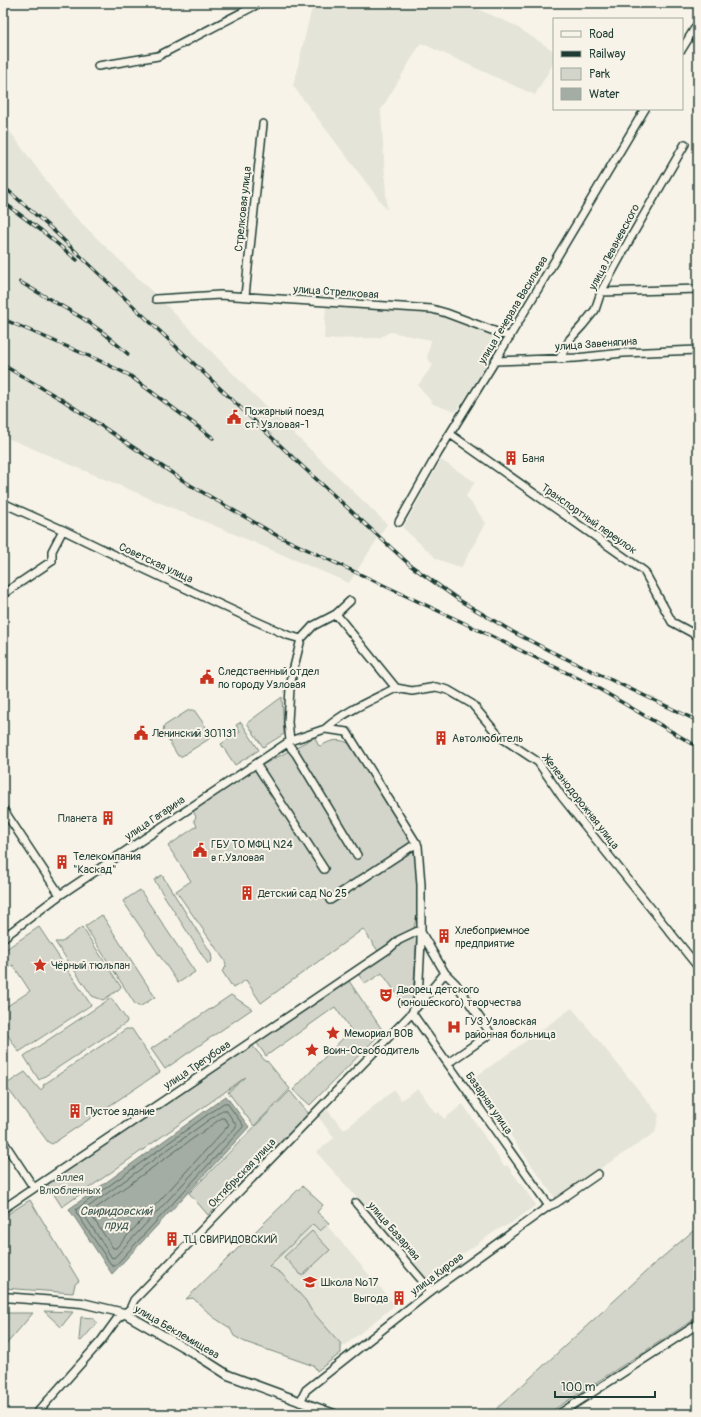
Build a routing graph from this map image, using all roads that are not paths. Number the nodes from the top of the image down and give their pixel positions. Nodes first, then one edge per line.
1 (260, 3) edge
2 (698, 23) edge
3 (683, 47) edge
4 (98, 66) dead end
5 (643, 110) edge
6 (263, 124) dead end
7 (685, 144) dead end
8 (698, 289) edge
9 (601, 292) junction
10 (244, 296) junction
11 (156, 299) dead end
12 (510, 337) junction
13 (698, 350) edge
14 (560, 358) junction
15 (495, 361) junction
16 (450, 434) junction
17 (3, 503) edge
18 (399, 522) dead end
19 (63, 530) junction
20 (3, 594) edge
21 (350, 601) dead end
22 (336, 614) junction
23 (698, 636) edge
24 (301, 639) junction
25 (396, 688) junction
26 (325, 729) junction
27 (289, 742) junction
28 (256, 764) junction
29 (3, 809) edge
30 (417, 843) junction
31 (358, 855) dead end
32 (324, 869) dead end
33 (60, 896) junction
34 (330, 900) dead end
35 (420, 930) junction
36 (3, 938) edge
37 (698, 966) edge
38 (445, 973) junction
39 (412, 1013) junction
40 (448, 1063) junction
41 (3, 1140) edge
42 (598, 1174) dead end
43 (34, 1188) junction
44 (356, 1203) dead end
45 (549, 1206) junction
46 (3, 1209) edge
47 (431, 1291) junction
48 (3, 1297) edge
49 (124, 1313) junction
50 (698, 1324) edge
51 (300, 1402) junction
52 (36, 1414) edge
53 (334, 1414) edge
54 (559, 1414) edge

1 - 4 street
2 - 3 street
5 - 12 street, улица Генерала Васильева
6 - 10 street, Стрелковая улица
7 - 9 street, улица Леваневского
8 - 9 street
9 - 14 street, улица Леваневского
10 - 11 street, улица Стрелковая
10 - 12 street, улица Стрелковая
12 - 15 street, улица Генерала Васильева
13 - 14 street, улица Завенягина
14 - 15 street, улица Завенягина
15 - 16 street, улица Генерала Васильева
16 - 18 street, улица Генерала Васильева
16 - 23 street, Транспортный переулок
17 - 19 street, Советская улица
19 - 20 street
19 - 24 street, Советская улица
21 - 22 street
22 - 24 street
22 - 25 street
24 - 27 street
25 - 26 street
25 - 37 street, Железнодорожная улица
26 - 27 street, улица Гагарина
26 - 30 street
27 - 28 street, улица Гагарина
27 - 31 street
28 - 32 street
28 - 33 street, улица Гагарина
29 - 33 street
30 - 34 street
30 - 35 street, Октябрьская улица
33 - 36 street, улица Гагарина
35 - 38 street
35 - 39 street, Октябрьская улица
35 - 43 street, улица Трегубова
38 - 39 street
38 - 40 street
39 - 40 street, Базарная улица
39 - 49 street, Октябрьская улица
40 - 45 street, Базарная улица
41 - 43 street
42 - 45 street, улица Кирова
43 - 46 street
44 - 47 street, улица Базарная
45 - 47 street, улица Кирова
47 - 51 street, улица Кирова
48 - 49 main road, улица Беклемищева
49 - 51 main road, улица Беклемищева
49 - 52 street, Октябрьская улица
50 - 54 street
51 - 53 main road, улица Беклемищева

